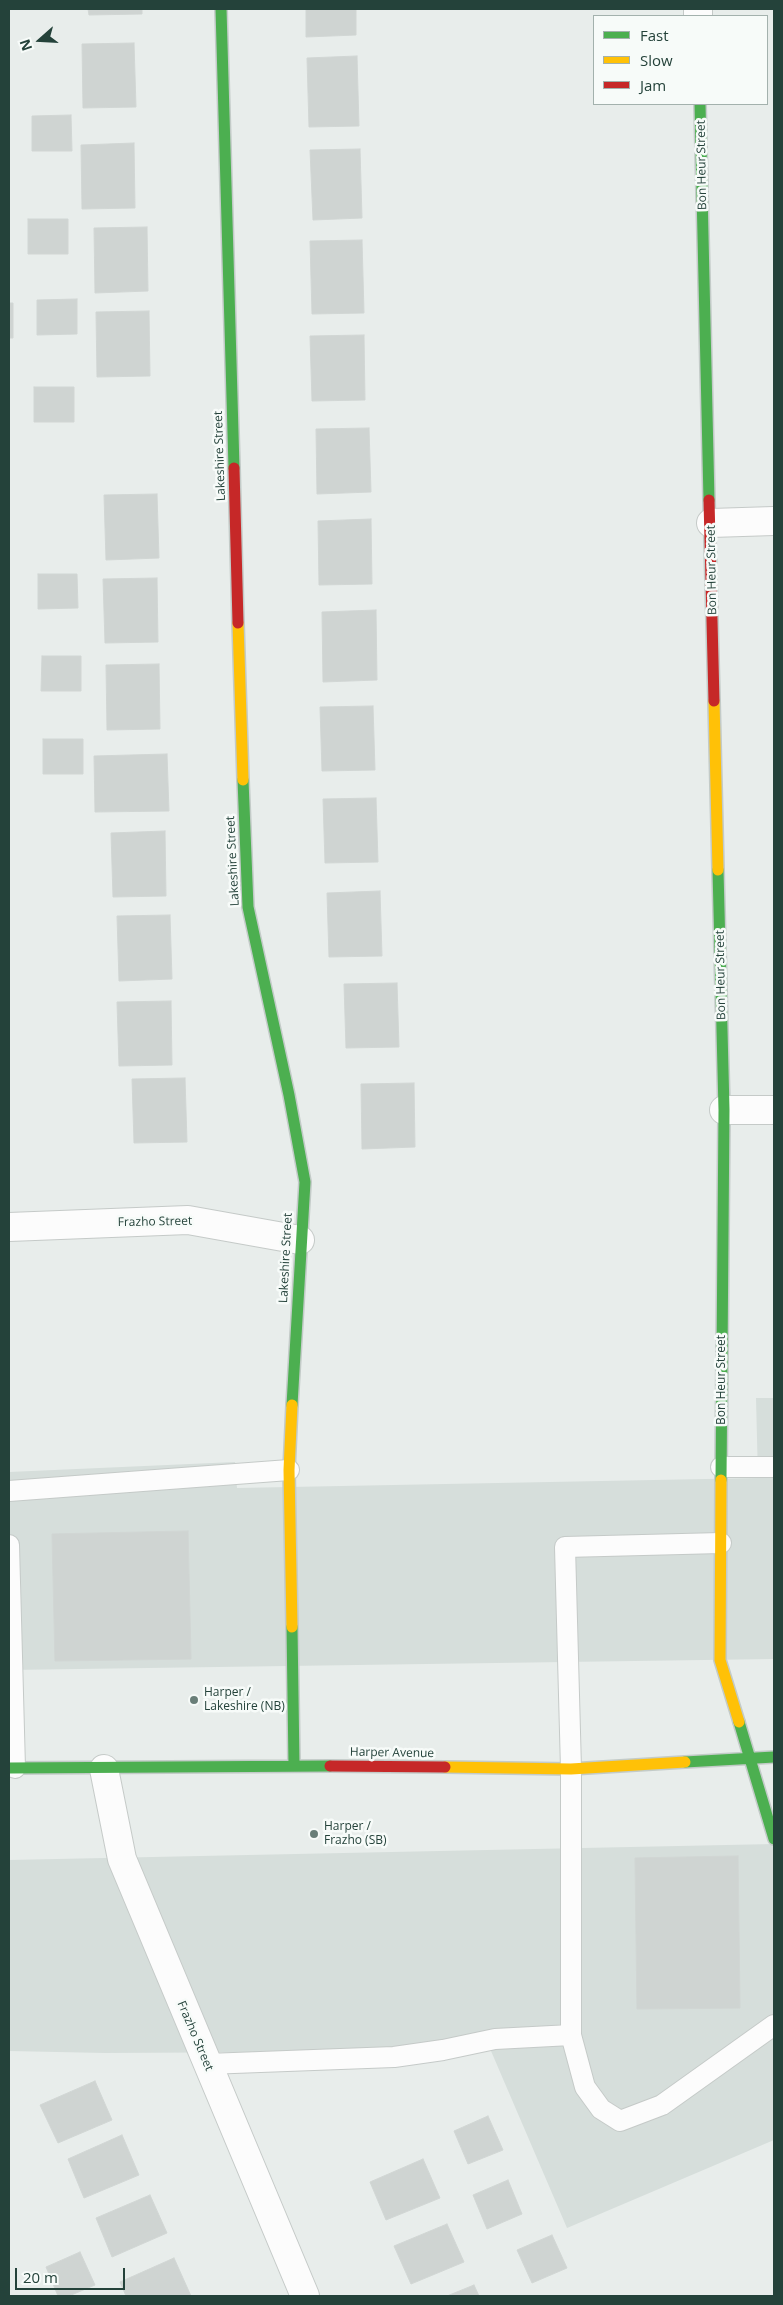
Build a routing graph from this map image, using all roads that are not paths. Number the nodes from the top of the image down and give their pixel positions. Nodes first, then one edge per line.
1 (221, 9) edge
2 (700, 105) edge
3 (774, 521) edge
4 (711, 523) junction
5 (724, 1110) junction
6 (774, 1110) edge
7 (9, 1227) edge
8 (300, 1240) junction
9 (721, 1467) junction
10 (774, 1467) edge
11 (289, 1470) junction
12 (9, 1491) edge
13 (721, 1543) junction
14 (9, 1545) edge
15 (749, 1757) junction
16 (774, 1757) edge
17 (294, 1766) junction
18 (12, 1768) edge
19 (104, 1769) junction
20 (571, 1769) junction
21 (774, 1838) edge
22 (774, 2025) edge
23 (571, 2035) junction
24 (207, 2064) junction
25 (306, 2296) edge

1 - 8 street, Lakeshire Street
2 - 4 street, Bon Heur Street
3 - 4 street
4 - 5 street, Bon Heur Street
5 - 6 street
5 - 9 street, Bon Heur Street
7 - 8 street, Frazho Street
8 - 11 street, Lakeshire Street
9 - 10 lane
9 - 13 street, Bon Heur Street
11 - 12 lane
11 - 17 street, Lakeshire Street
13 - 15 street, Bon Heur Street
13 - 20 lane
14 - 18 lane
15 - 16 street, Harper Avenue
15 - 20 street, Harper Avenue
15 - 21 street, Bon Heur Street
17 - 19 street, Harper Avenue
17 - 20 street, Harper Avenue
18 - 19 street, Harper Avenue
19 - 24 street, Frazho Street
20 - 23 lane
22 - 23 lane
23 - 24 lane
24 - 25 street, Frazho Street

